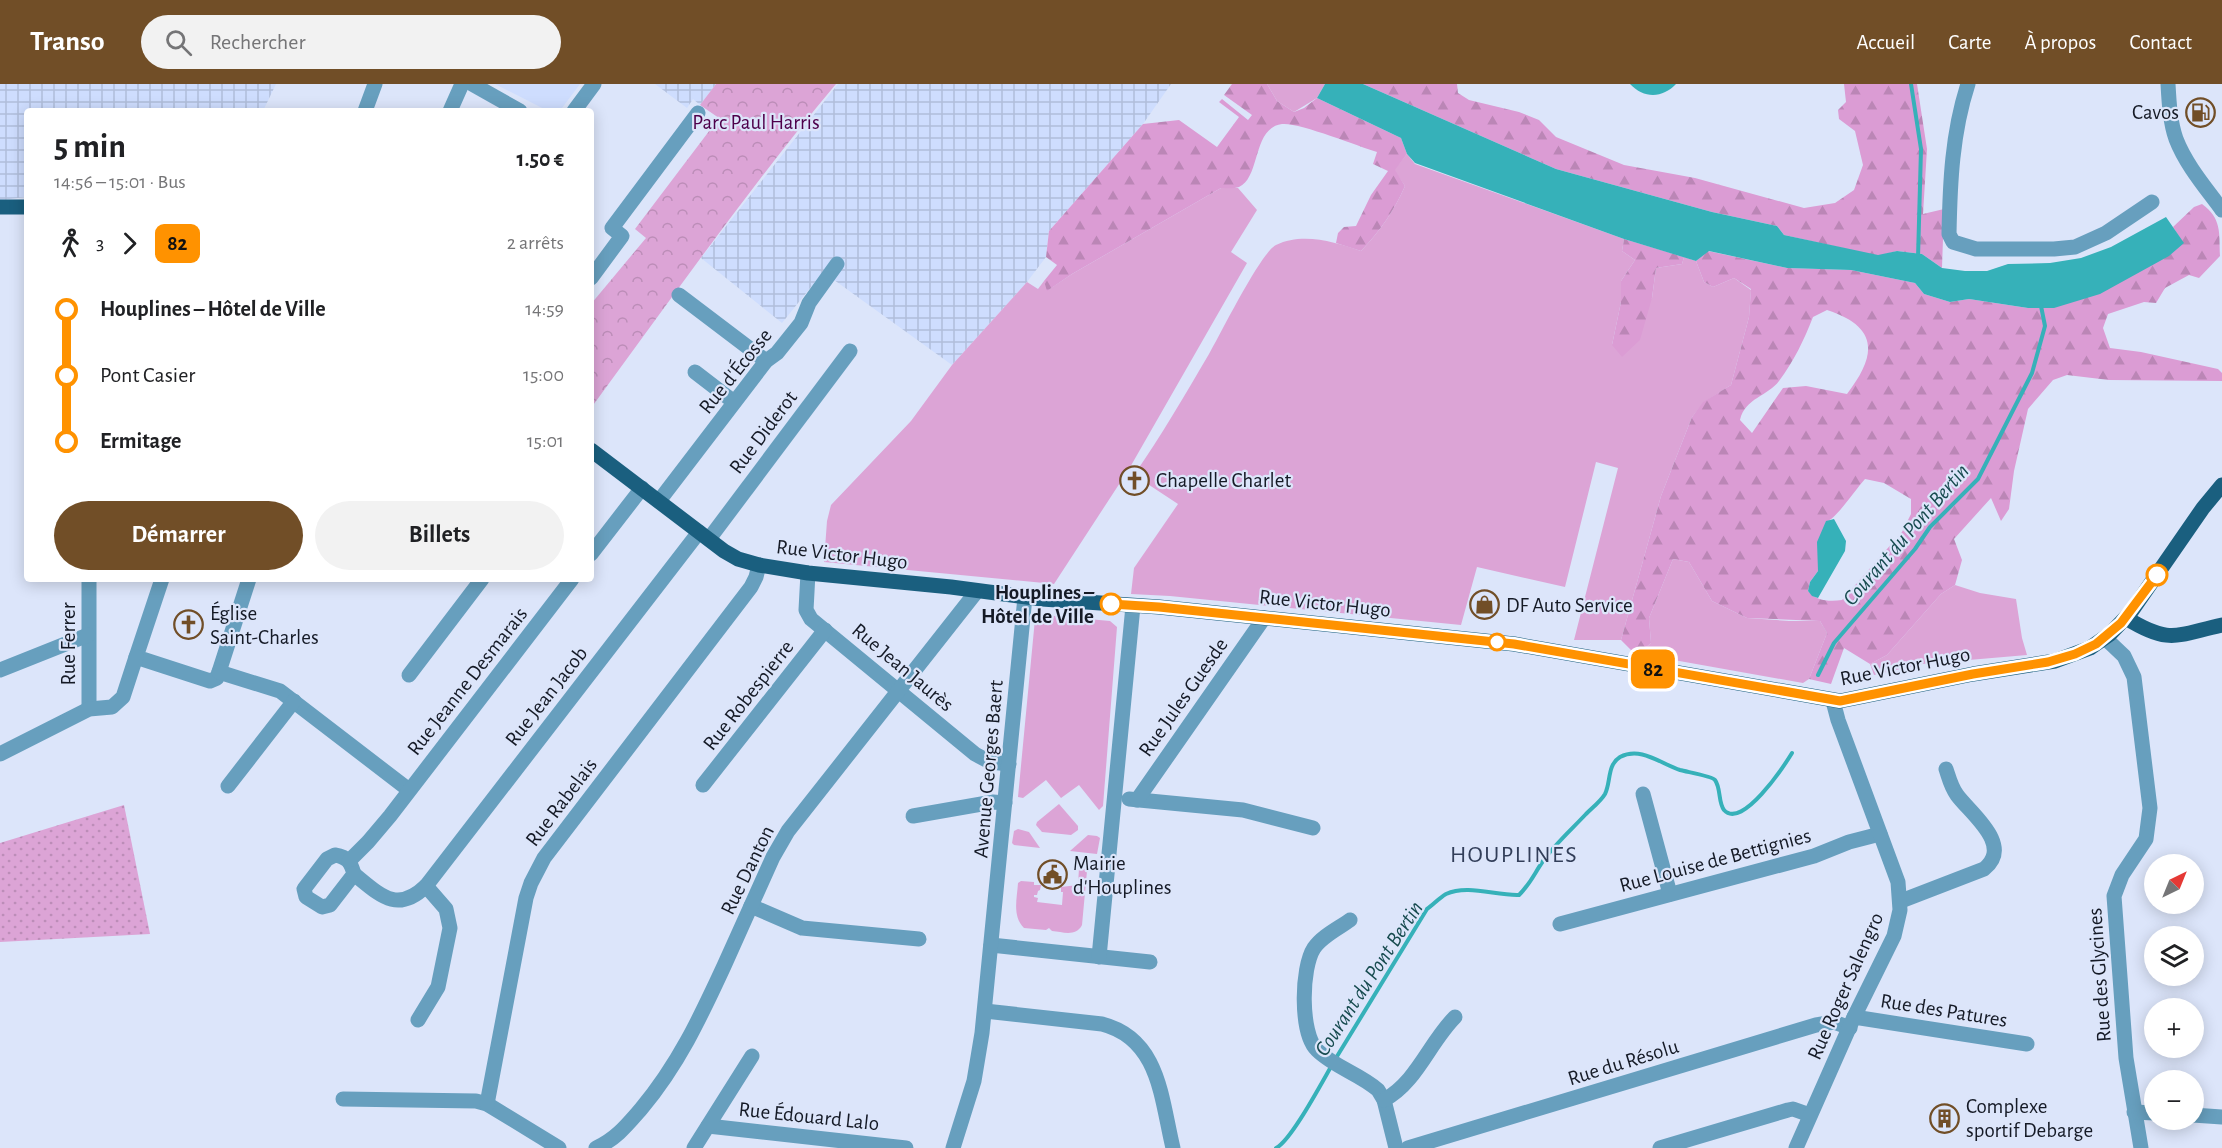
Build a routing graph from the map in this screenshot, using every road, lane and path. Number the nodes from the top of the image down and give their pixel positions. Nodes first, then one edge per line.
1 (375, 84) edge
2 (462, 84) edge
3 (472, 84) edge
4 (594, 84) edge
5 (1968, 84) edge
6 (2168, 84) edge
7 (366, 108) edge
8 (451, 108) edge
9 (515, 108) edge
10 (576, 108) edge
11 (698, 113) dead end
12 (2152, 202) dead end
13 (2218, 204) edge
14 (24, 207) edge
15 (3, 208) edge
16 (837, 264) dead end
17 (594, 274) edge
18 (679, 295) dead end
19 (850, 351) dead end
20 (766, 361) junction
21 (695, 372) dead end
22 (734, 402) junction
23 (594, 452) edge
24 (2222, 485) edge
25 (642, 488) junction
26 (659, 501) junction
27 (704, 536) junction
28 (594, 551) edge
29 (759, 565) junction
30 (808, 573) junction
31 (89, 582) edge
32 (161, 582) edge
33 (248, 582) edge
34 (480, 582) edge
35 (570, 582) edge
36 (977, 591) junction
37 (1025, 597) junction
38 (1133, 606) junction
39 (1264, 618) junction
40 (2126, 618) junction
41 (2222, 625) edge
42 (825, 630) junction
43 (88, 635) junction
44 (2105, 638) junction
45 (136, 657) junction
46 (0, 670) edge
47 (219, 672) junction
48 (409, 675) dead end
49 (898, 691) junction
50 (294, 701) junction
51 (1833, 701) junction
52 (89, 709) junction
53 (0, 754) edge
54 (1009, 764) junction
55 (1946, 769) dead end
56 (413, 785) junction
57 (703, 785) dead end
58 (228, 786) dead end
59 (1643, 794) dead end
60 (1114, 798) junction
61 (1137, 800) junction
62 (1005, 803) junction
63 (913, 816) dead end
64 (1313, 828) dead end
65 (1880, 834) junction
66 (426, 886) junction
67 (1670, 894) junction
68 (1901, 901) junction
69 (751, 906) junction
70 (1350, 920) dead end
71 (1560, 924) dead end
72 (919, 939) dead end
73 (991, 945) junction
74 (1099, 957) junction
75 (1150, 962) dead end
76 (985, 1011) junction
77 (1455, 1017) dead end
78 (418, 1020) dead end
79 (1852, 1022) junction
80 (2027, 1044) dead end
81 (752, 1056) dead end
82 (342, 1099) dead end
83 (1384, 1100) junction
84 (487, 1104) junction
85 (2134, 1112) junction
86 (2144, 1112) edge
87 (1810, 1115) junction
88 (2204, 1116) edge
89 (2222, 1117) edge
90 (708, 1126) junction
91 (559, 1148) edge
92 (596, 1148) edge
93 (694, 1148) edge
94 (906, 1148) edge
95 (953, 1148) edge
96 (1173, 1148) edge
97 (1396, 1148) edge
98 (1408, 1148) edge
99 (1660, 1148) edge
100 (1796, 1148) edge
101 (2140, 1148) edge

1 - 7 street
2 - 8 street
3 - 9 street
4 - 10 street
5 - 12 street
6 - 13 street
11 - 17 street
14 - 15 main road
16 - 20 street, Rue d'Écosse
18 - 20 street
19 - 27 street, Rue Diderot
20 - 22 street, Rue d'Écosse
21 - 22 street
22 - 26 street, Rue d'Écosse
23 - 25 main road, Rue Victor Hugo
24 - 40 main road, Rue Victor Hugo
25 - 26 main road, Rue Victor Hugo
25 - 28 street
26 - 27 main road, Rue Victor Hugo
27 - 29 main road, Rue Victor Hugo
27 - 66 street, Rue Jean Jacob
29 - 30 main road, Rue Victor Hugo
29 - 84 street, Rue Rabelais
30 - 36 main road, Rue Victor Hugo
30 - 42 street, Rue Jean Jaurès
31 - 43 street, Rue Ferrer
32 - 45 street
33 - 47 street
34 - 48 street
35 - 56 street, Rue Jeanne Desmarais
36 - 37 main road, Rue Victor Hugo
36 - 49 street, Rue Danton
37 - 38 main road, Rue Victor Hugo
37 - 54 street, Avenue Georges Baert
38 - 39 main road, Rue Victor Hugo
38 - 60 street
39 - 51 main road, Rue Victor Hugo
39 - 61 street, Rue Jules Guesde
40 - 41 main road
40 - 44 main road, Rue Victor Hugo
42 - 49 street, Rue Jean Jaurès
42 - 57 street, Rue Robespierre
43 - 46 street
43 - 52 street, Rue Ferrer
44 - 51 main road, Rue Victor Hugo
44 - 85 street, Rue des Glycines
45 - 47 street
45 - 52 street
47 - 50 street
49 - 54 street, Rue Jean Jaurès
49 - 69 street, Rue Danton
50 - 56 street
50 - 58 street
51 - 65 street, Rue Roger Salengro
52 - 53 street
54 - 62 street, Avenue Georges Baert
55 - 68 street
56 - 66 street, Rue Jeanne Desmarais
59 - 67 street
60 - 61 street
60 - 74 street
61 - 64 street
62 - 63 street
62 - 73 street, Avenue Georges Baert
65 - 67 street, Rue Louise de Bettignies
65 - 68 street, Rue Roger Salengro
66 - 78 street
67 - 71 street, Rue Louise de Bettignies
68 - 79 street, Rue Roger Salengro
69 - 72 street
69 - 92 street, Rue Danton
70 - 83 street
73 - 74 street
73 - 76 street, Avenue Georges Baert
74 - 75 street
76 - 95 street, Avenue Georges Baert
76 - 96 street
77 - 83 street
79 - 80 street, Rue des Patures
79 - 87 street, Rue Roger Salengro
79 - 98 street, Rue du Résolu
81 - 90 street
82 - 84 street
83 - 97 street
84 - 91 street
85 - 86 street
85 - 101 street, Rue des Glycines
87 - 99 street
87 - 100 street, Rue Roger Salengro
88 - 89 street
90 - 93 street
90 - 94 street, Rue Édouard Lalo

